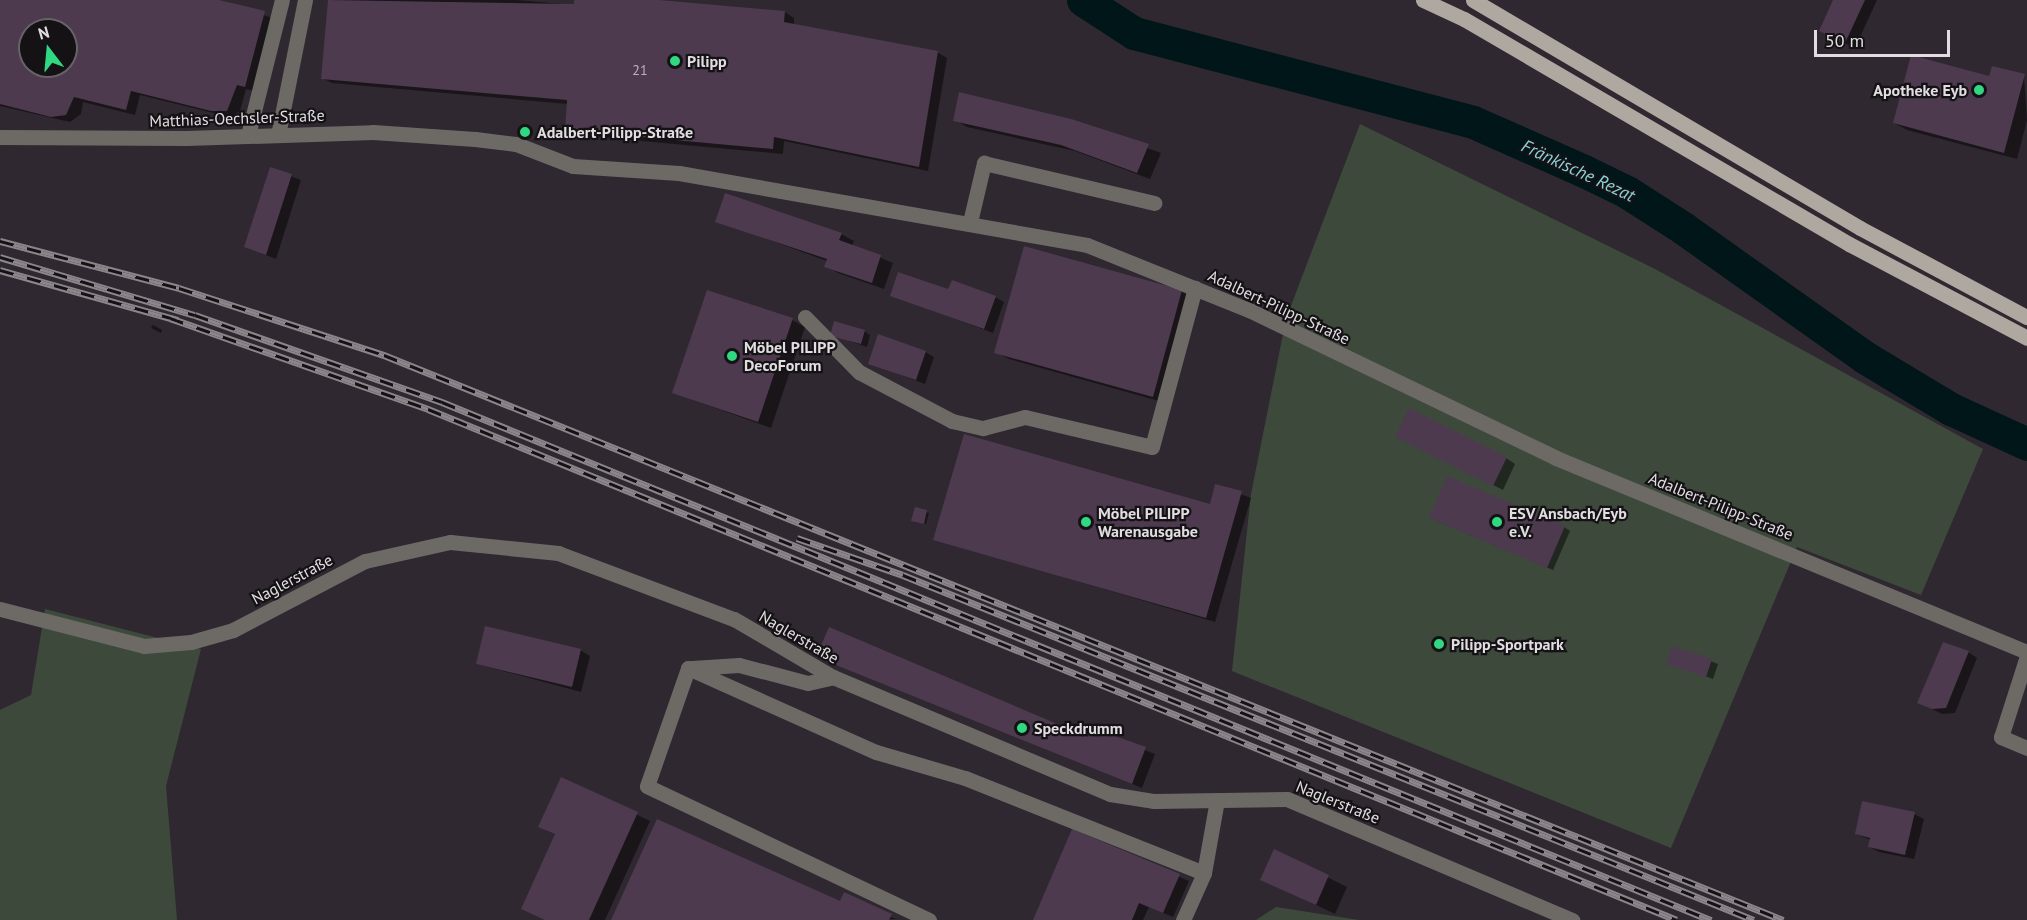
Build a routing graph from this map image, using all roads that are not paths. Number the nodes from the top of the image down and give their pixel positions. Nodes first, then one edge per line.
1 (282, 0) edge
2 (305, 0) edge
3 (1423, 0) edge
4 (1473, 0) edge
5 (248, 135) junction
6 (278, 135) junction
7 (0, 137) edge
8 (475, 139) joint
9 (1154, 203) dead end
10 (970, 222) junction
11 (1195, 288) junction
12 (805, 317) dead end
13 (2027, 317) edge
14 (2027, 338) edge
15 (0, 609) edge
16 (2027, 654) edge
17 (688, 668) junction
18 (833, 677) junction
19 (2027, 748) edge
20 (1217, 800) junction
21 (1204, 873) junction
22 (929, 920) edge
23 (1183, 920) edge
24 (1572, 920) edge

1 - 5 street
2 - 6 street
3 - 14 main road
4 - 13 main road
5 - 6 street, Matthias-Oechsler-Straße
5 - 7 street, Matthias-Oechsler-Straße
6 - 8 street, Matthias-Oechsler-Straße
8 - 10 street, Adalbert-Pilipp-Straße
9 - 10 street
10 - 11 street, Adalbert-Pilipp-Straße
11 - 12 street
11 - 16 street, Adalbert-Pilipp-Straße
15 - 18 street, Naglerstraße
16 - 19 street
17 - 18 street
17 - 21 street
17 - 22 street
18 - 20 street, Naglerstraße
20 - 21 street
20 - 24 street, Naglerstraße
21 - 23 street

